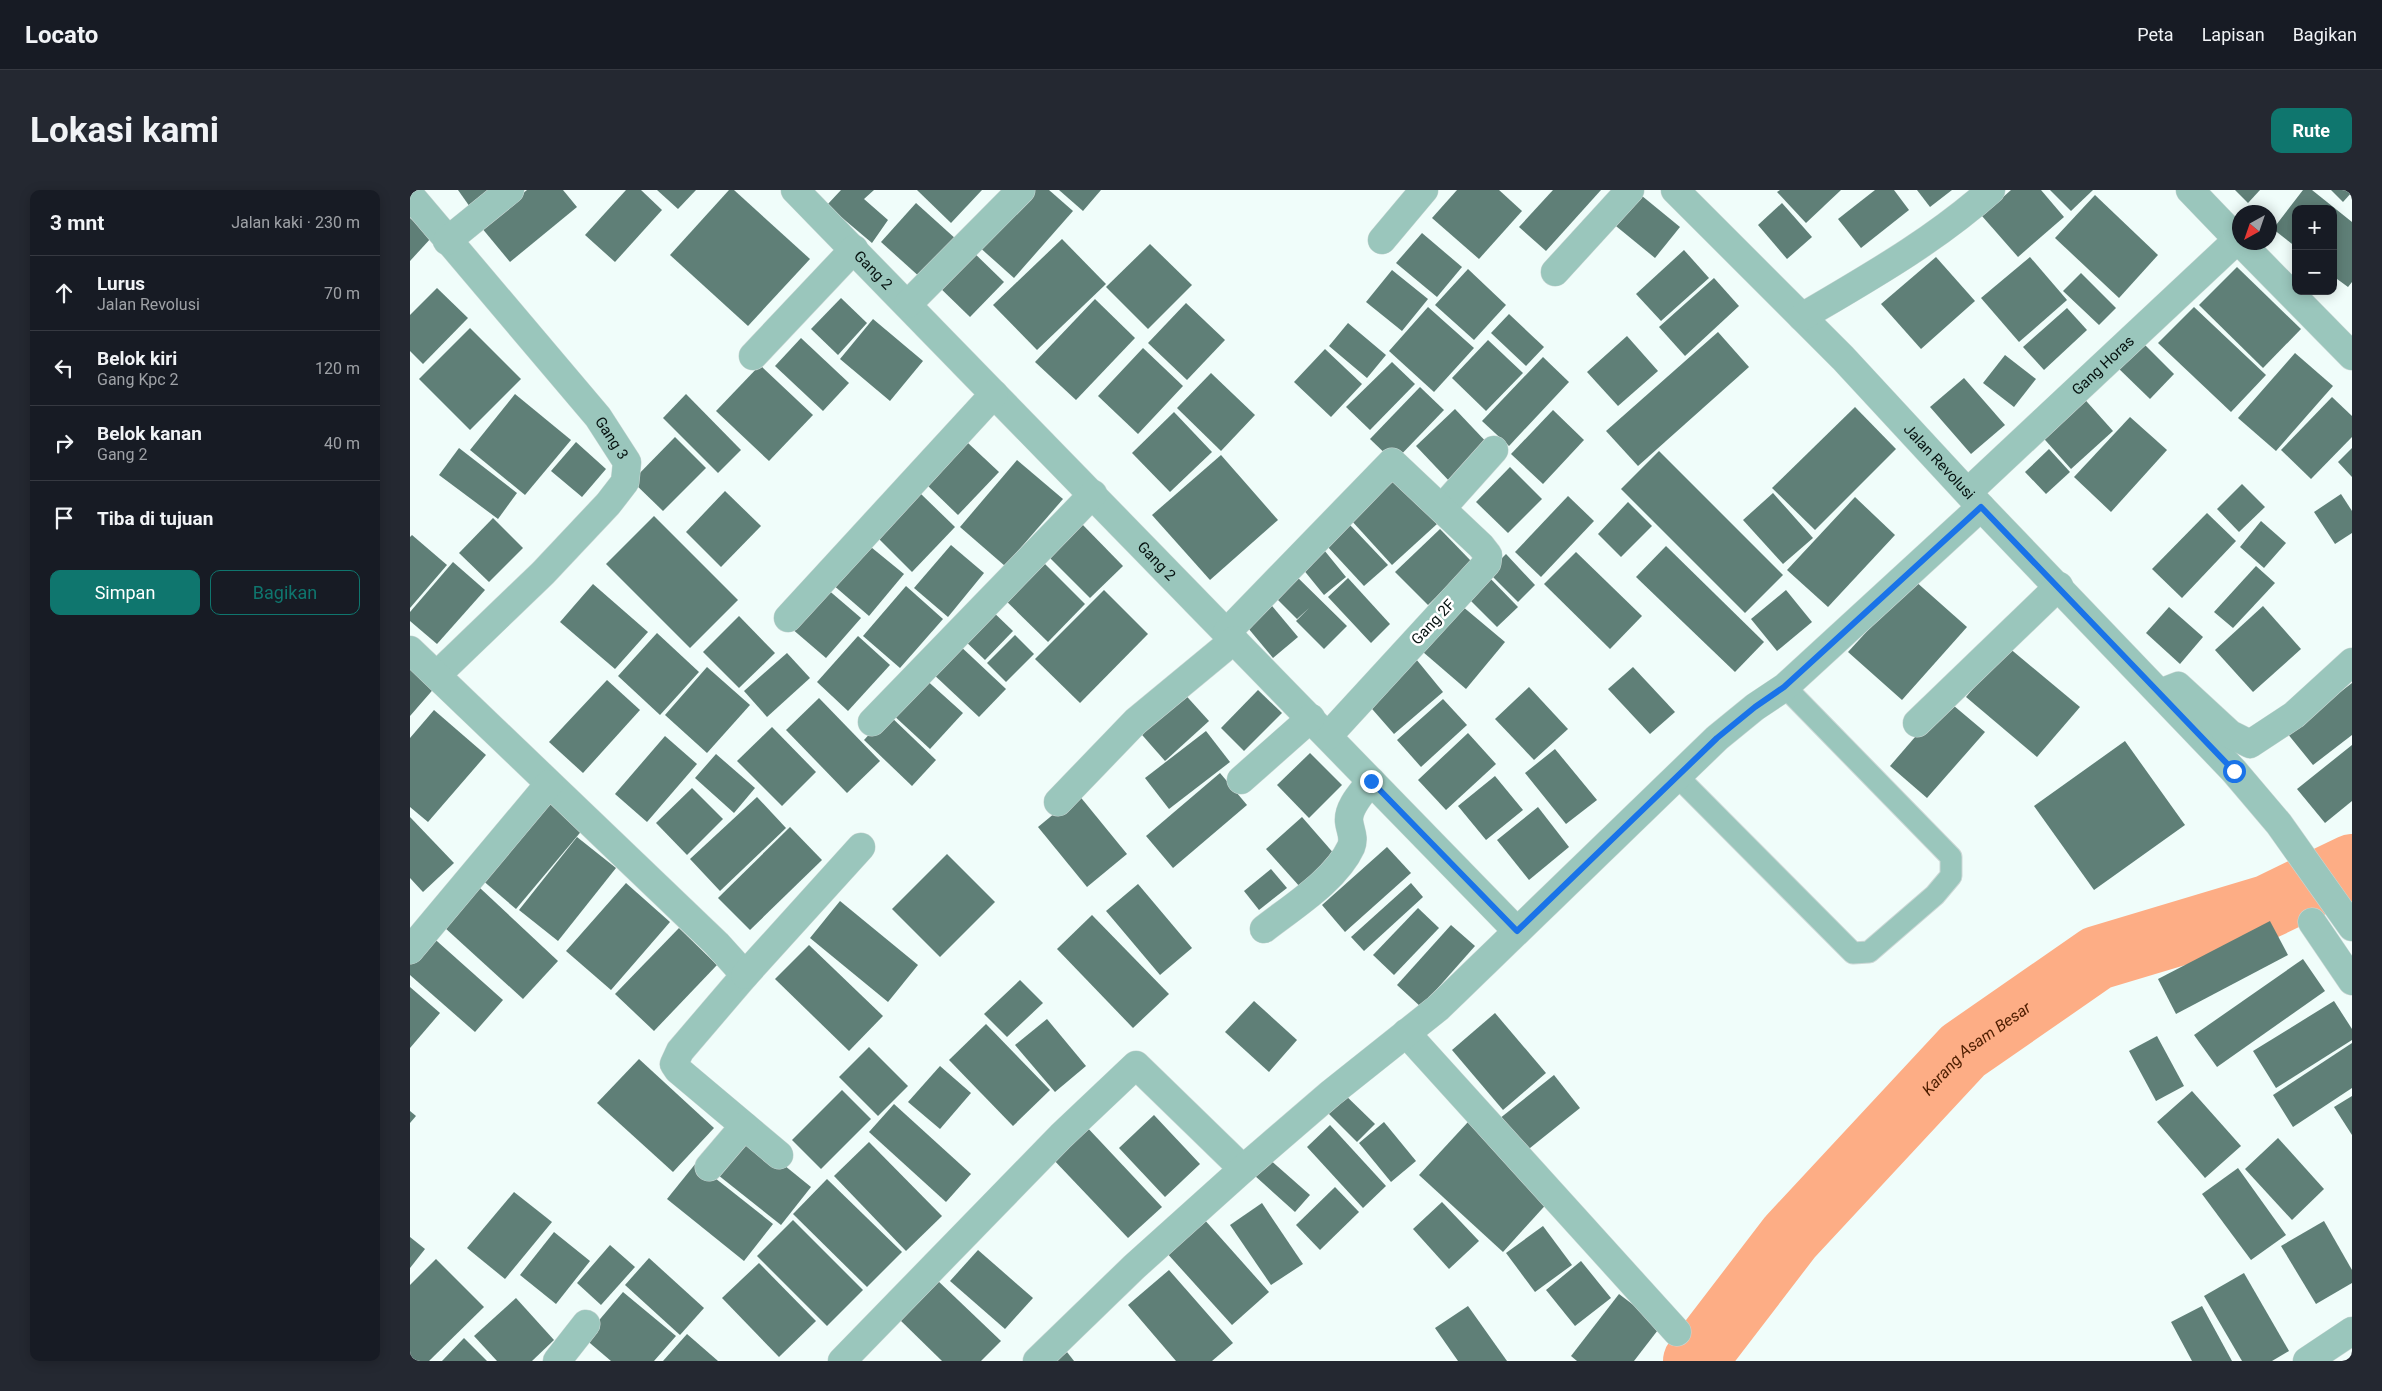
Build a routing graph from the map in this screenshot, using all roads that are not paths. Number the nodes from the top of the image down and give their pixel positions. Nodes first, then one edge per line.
1 (510, 190) edge
2 (1021, 190) edge
3 (1424, 190) edge
4 (1630, 190) edge
5 (1675, 190) edge
6 (1991, 190) edge
7 (2190, 190) edge
8 (410, 195) edge
9 (813, 196) edge
10 (2232, 234) edge
11 (1382, 240) dead end
12 (447, 241) junction
13 (2232, 248) edge
14 (854, 249) junction
15 (2248, 250) edge
16 (1555, 272) dead end
17 (908, 304) junction
18 (1802, 317) junction
19 (753, 356) dead end
20 (2352, 356) edge
21 (994, 394) junction
22 (1494, 450) dead end
23 (1092, 494) junction
24 (1975, 499) junction
25 (1442, 508) junction
26 (2059, 586) junction
27 (788, 618) dead end
28 (1230, 636) junction
29 (410, 650) edge
30 (2352, 662) edge
31 (438, 674) junction
32 (1784, 687) junction
33 (2160, 693) junction
34 (872, 722) dead end
35 (1917, 723) dead end
36 (1319, 728) junction
37 (1678, 777) junction
38 (1241, 780) dead end
39 (1371, 781) junction
40 (550, 784) junction
41 (1058, 802) dead end
42 (861, 847) dead end
43 (2312, 922) dead end
44 (2352, 927) edge
45 (1264, 929) dead end
46 (1517, 931) junction
47 (410, 950) edge
48 (745, 975) junction
49 (2352, 981) edge
50 (1406, 1033) junction
51 (744, 1126) junction
52 (780, 1155) dead end
53 (709, 1167) dead end
54 (1242, 1169) junction
55 (586, 1324) dead end
56 (2352, 1331) edge
57 (1677, 1332) dead end
58 (556, 1361) edge
59 (842, 1361) edge
60 (1037, 1361) edge
61 (2308, 1361) edge

1 - 12 street
2 - 17 street
3 - 11 street
4 - 16 street
5 - 18 street, Jalan Revolusi
6 - 18 street
7 - 10 street
8 - 12 street, Gang 3
9 - 14 street, Gang 2
12 - 31 street, Gang 3
13 - 24 street, Gang Horas
14 - 17 street, Gang 2
14 - 19 street
15 - 20 street
17 - 21 street, Gang 2
18 - 24 street, Jalan Revolusi
21 - 23 street, Gang 2
21 - 27 street
22 - 25 street
23 - 28 street, Gang 2
23 - 34 street
24 - 26 street, Jalan Revolusi
24 - 32 street, Gang Horas
25 - 28 street
25 - 36 street, Gang 2F
26 - 33 street, Jalan Revolusi
26 - 35 street
28 - 36 street, Gang 2
28 - 41 street
29 - 31 street
30 - 33 street
31 - 40 street
32 - 37 street, Gang Horas
32 - 37 lane
33 - 44 street, Jalan Revolusi
36 - 38 street
36 - 39 street, Gang 2
37 - 46 street, Gang Horas
39 - 45 street
39 - 46 street, Gang 2
40 - 47 street
40 - 48 street
42 - 48 street
43 - 49 street
46 - 50 street, Gang Horas
48 - 51 street
50 - 54 street, Gang Horas
50 - 57 street
51 - 52 street
51 - 53 street
54 - 59 street
54 - 60 street, Gang Horas
55 - 58 street
56 - 61 street

